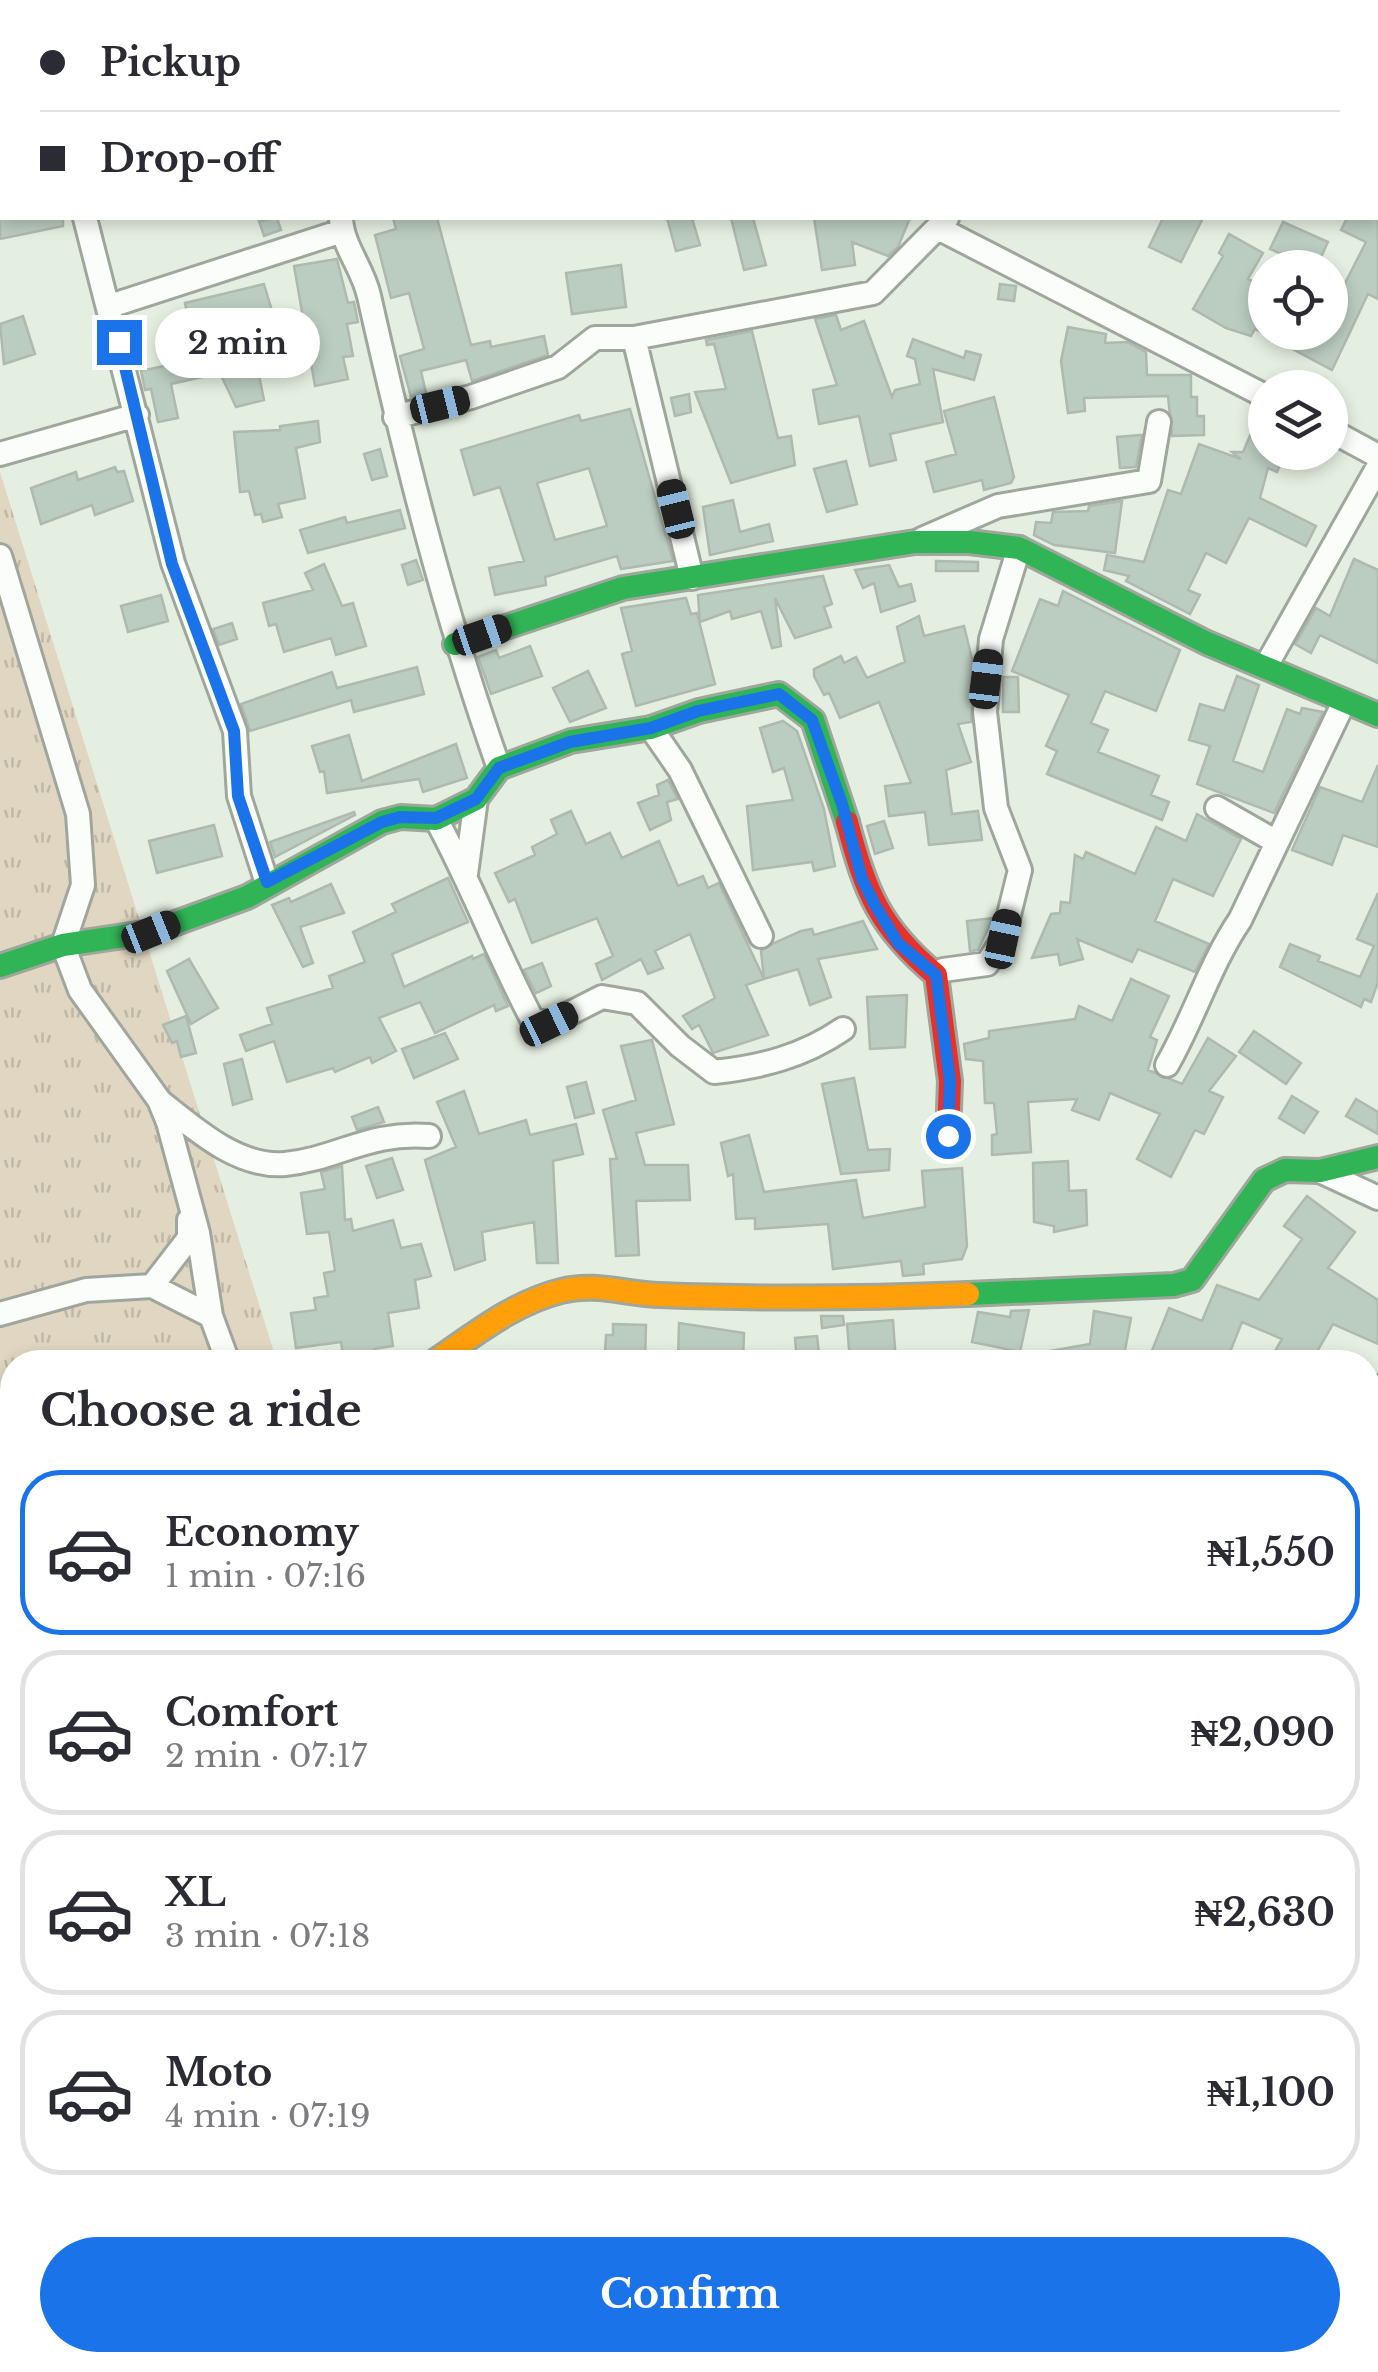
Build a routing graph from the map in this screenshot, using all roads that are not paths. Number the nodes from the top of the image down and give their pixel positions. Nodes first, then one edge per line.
1 (85, 220) edge
2 (943, 223) edge
3 (341, 224) edge
4 (110, 306) junction
5 (634, 338) junction
6 (1248, 387) edge
7 (137, 414) junction
8 (395, 417) junction
9 (1158, 422) dead end
10 (1348, 440) edge
11 (0, 454) edge
12 (1378, 456) edge
13 (1378, 467) edge
14 (915, 542) junction
15 (1019, 548) junction
16 (0, 556) edge
17 (692, 578) junction
18 (455, 644) junction
19 (1266, 666) junction
20 (1344, 702) junction
21 (1378, 715) edge
22 (651, 728) junction
23 (499, 768) junction
24 (476, 799) junction
25 (1217, 808) dead end
26 (436, 818) junction
27 (1275, 842) junction
28 (466, 874) junction
29 (267, 882) junction
30 (761, 936) dead end
31 (63, 945) junction
32 (0, 966) edge
33 (936, 975) junction
34 (843, 1030) dead end
35 (1167, 1065) dead end
36 (159, 1100) junction
37 (429, 1136) dead end
38 (948, 1136) dead end
39 (1378, 1158) edge
40 (1320, 1171) junction
41 (1375, 1189) edge
42 (190, 1211) junction
43 (152, 1286) junction
44 (0, 1314) edge
45 (211, 1316) junction
46 (224, 1350) edge
47 (452, 1350) edge

1 - 4 street
2 - 5 street
2 - 6 street
3 - 4 street
3 - 8 street
4 - 7 street
5 - 8 street
5 - 17 street
7 - 11 street
7 - 29 street
8 - 18 street
9 - 14 street
10 - 12 street
13 - 19 street
14 - 15 street
14 - 17 street
15 - 19 street
15 - 33 street
16 - 31 street
17 - 18 street
18 - 23 street
19 - 20 street
20 - 21 street
20 - 27 street
22 - 23 street
22 - 30 street
22 - 33 street
23 - 24 street
24 - 26 street
24 - 28 street
25 - 27 street
26 - 28 street
26 - 29 street
27 - 35 street
28 - 34 street
29 - 31 street
31 - 32 street
31 - 36 street
33 - 38 street
36 - 37 street
36 - 42 street
39 - 40 street
40 - 41 street
40 - 47 street
42 - 43 street
42 - 45 street
43 - 44 street
43 - 45 street
45 - 46 street

